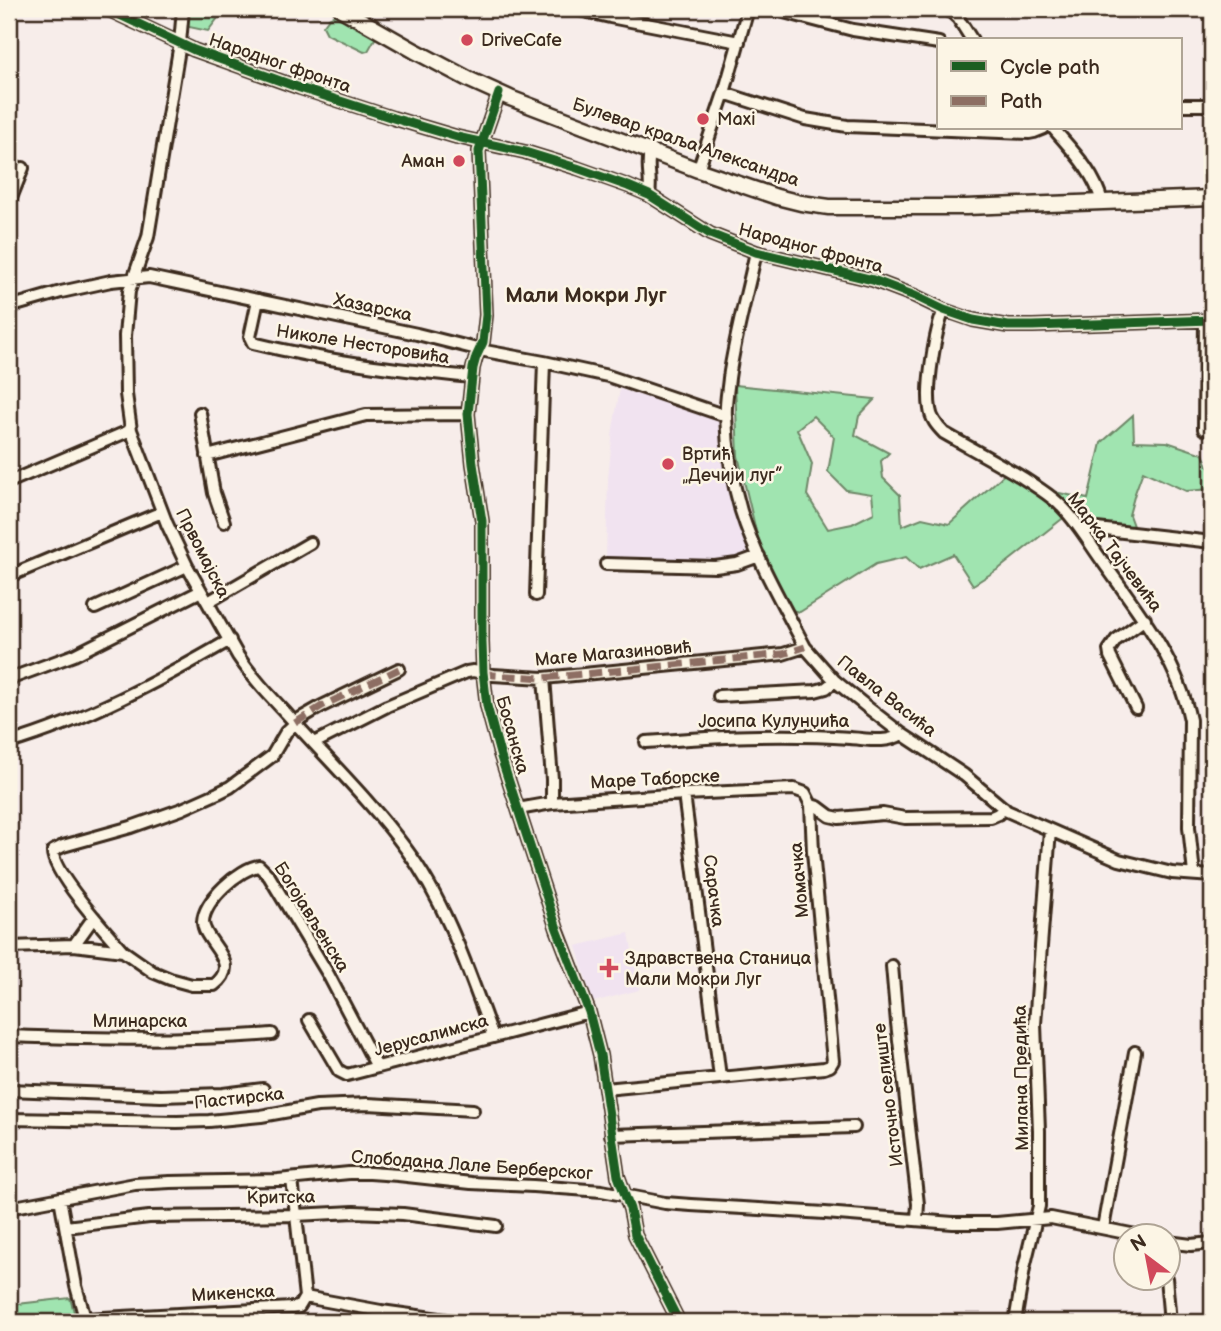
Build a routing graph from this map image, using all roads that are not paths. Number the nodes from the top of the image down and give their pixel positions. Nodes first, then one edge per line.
1 (107, 9) edge
2 (183, 9) edge
3 (341, 9) edge
4 (575, 9) edge
5 (748, 9) edge
6 (772, 9) edge
7 (948, 9) edge
8 (971, 38) edge
9 (739, 42) junction
10 (937, 43) edge
11 (180, 44) junction
12 (499, 93) junction
13 (723, 93) junction
14 (1182, 105) edge
15 (1212, 105) edge
16 (937, 130) edge
17 (942, 130) edge
18 (1039, 130) edge
19 (1055, 130) edge
20 (481, 142) junction
21 (650, 152) junction
22 (23, 168) dead end
23 (698, 170) junction
24 (649, 195) junction
25 (1212, 198) edge
26 (1102, 202) junction
27 (9, 203) edge
28 (756, 252) junction
29 (134, 277) junction
30 (258, 300) junction
31 (9, 307) edge
32 (944, 310) junction
33 (1209, 320) edge
34 (481, 350) junction
35 (544, 362) junction
36 (472, 377) junction
37 (200, 412) dead end
38 (468, 414) junction
39 (726, 416) junction
40 (1204, 429) dead end
41 (131, 430) junction
42 (207, 456) junction
43 (9, 482) edge
44 (162, 512) junction
45 (223, 523) dead end
46 (1079, 527) junction
47 (1212, 542) edge
48 (310, 543) dead end
49 (759, 556) junction
50 (606, 564) dead end
51 (187, 566) junction
52 (9, 576) edge
53 (201, 590) junction
54 (537, 595) dead end
55 (208, 602) junction
56 (95, 608) dead end
57 (1144, 619) junction
58 (230, 640) junction
59 (805, 647) junction
60 (399, 668) dead end
61 (483, 672) junction
62 (544, 678) junction
63 (9, 679) edge
64 (835, 681) junction
65 (719, 696) dead end
66 (1136, 708) dead end
67 (295, 723) junction
68 (902, 734) junction
69 (9, 743) edge
70 (314, 743) junction
71 (646, 743) dead end
72 (684, 794) junction
73 (552, 803) junction
74 (811, 805) junction
75 (1004, 808) junction
76 (518, 809) junction
77 (1050, 830) junction
78 (1194, 874) junction
79 (1212, 876) edge
80 (94, 917) junction
81 (74, 945) junction
82 (9, 947) edge
83 (123, 951) junction
84 (892, 966) dead end
85 (589, 1012) junction
86 (309, 1020) dead end
87 (272, 1034) dead end
88 (9, 1036) edge
89 (493, 1037) junction
90 (1135, 1052) dead end
91 (377, 1066) junction
92 (720, 1077) junction
93 (262, 1089) dead end
94 (605, 1089) junction
95 (9, 1090) edge
96 (473, 1110) dead end
97 (9, 1119) edge
98 (854, 1127) dead end
99 (611, 1135) junction
100 (292, 1179) junction
101 (623, 1195) junction
102 (60, 1198) junction
103 (9, 1208) edge
104 (296, 1215) junction
105 (1036, 1219) junction
106 (917, 1220) junction
107 (496, 1226) dead end
108 (66, 1227) junction
109 (1103, 1228) junction
110 (1112, 1230) edge
111 (1212, 1243) edge
112 (1182, 1244) edge
113 (1167, 1292) edge
114 (305, 1297) junction
115 (84, 1321) edge
116 (462, 1322) edge
117 (679, 1322) edge
118 (1015, 1322) edge
119 (1170, 1322) edge

1 - 11 street, Народног фронта
2 - 11 street, Првомајска
3 - 12 main road, Булевар краља Александра
4 - 9 street
5 - 9 street
6 - 10 street
7 - 8 street
9 - 13 street
11 - 20 street, Народног фронта
11 - 29 street, Првомајска
12 - 20 street, Босанска
12 - 21 main road, Булевар краља Александра
13 - 16 street
13 - 23 street
14 - 15 street
17 - 18 street
19 - 26 street
20 - 24 street, Народног фронта
20 - 34 street, Босанска
21 - 23 main road, Булевар краља Александра
21 - 24 street
22 - 27 street
23 - 26 main road, Булевар краља Александра
24 - 28 street, Народног фронта
25 - 26 main road, Булевар краља Александра
28 - 32 street, Народног фронта
28 - 39 street, Павла Васића
29 - 30 street, Хазарска
29 - 31 street, Хазарска
29 - 41 street, Првомајска
30 - 34 street, Хазарска
30 - 36 street, Николе Несторовића
32 - 33 street, Народног фронта
32 - 46 street, Марка Тајчевића
33 - 40 street
34 - 35 street, Хазарска
34 - 36 street, Босанска
35 - 39 street, Хазарска
35 - 54 street
36 - 38 street, Босанска
37 - 42 street
38 - 42 street
38 - 61 street, Босанска
39 - 49 street, Павла Васића
41 - 43 street
41 - 44 street, Првомајска
42 - 45 street
44 - 51 street, Првомајска
44 - 52 street
46 - 47 street
46 - 57 street, Марка Тајчевића
48 - 55 street
49 - 50 street
49 - 59 street, Павла Васића
51 - 53 street, Првомајска
51 - 56 street
53 - 55 street, Првомајска
53 - 63 street
55 - 58 street, Првомајска
57 - 66 street
57 - 78 street, Марка Тајчевића
58 - 67 street, Првомајска
58 - 69 street
59 - 62 street, Маге Магазиновић
59 - 64 street, Павла Васића
60 - 67 street
61 - 62 street, Маге Магазиновић
61 - 70 street, Маге Магазиновић
61 - 76 street, Босанска
62 - 73 street
64 - 65 street
64 - 68 street, Павла Васића
67 - 70 street, Првомајска
67 - 80 street
68 - 71 street, Јосипа Кулунџића
68 - 75 street, Павла Васића
70 - 89 street, Првомајска
72 - 73 street, Маре Таборске
72 - 74 street, Маре Таборске
72 - 92 street, Сарачка
73 - 76 street, Маре Таборске
74 - 75 street
74 - 92 street, Момачка
75 - 77 street, Павла Васића
76 - 85 street, Босанска
77 - 78 street, Павла Васића
77 - 105 street, Милана Предића
78 - 79 street, Павла Васића
80 - 81 street
80 - 83 street
81 - 82 street
81 - 83 street
83 - 91 street, Богојављенска
84 - 106 street, Источно селиште
85 - 89 street, Јерусалимска
85 - 94 street, Босанска
86 - 91 street, Јерусалимска
87 - 88 street, Млинарска
89 - 91 street, Јерусалимска
90 - 109 street
92 - 94 street
93 - 95 street
94 - 99 street, Босанска
96 - 97 street, Пастирска
98 - 99 street
99 - 101 street, Босанска
100 - 101 street, Слободана Лале Берберског
100 - 102 street, Слободана Лале Берберског
100 - 104 street
101 - 106 street, Слободана Лале Берберског
101 - 117 street, Босанска
102 - 103 street, Слободана Лале Берберског
102 - 108 street
104 - 107 street, Критска
104 - 108 street, Критска
104 - 114 street
105 - 106 street, Слободана Лале Берберског
105 - 109 street, Слободана Лале Берберског
105 - 118 street, Милана Предића
108 - 115 street
109 - 110 street, Слободана Лале Берберског
111 - 112 street
113 - 119 street
114 - 115 street, Микенска
114 - 116 street

